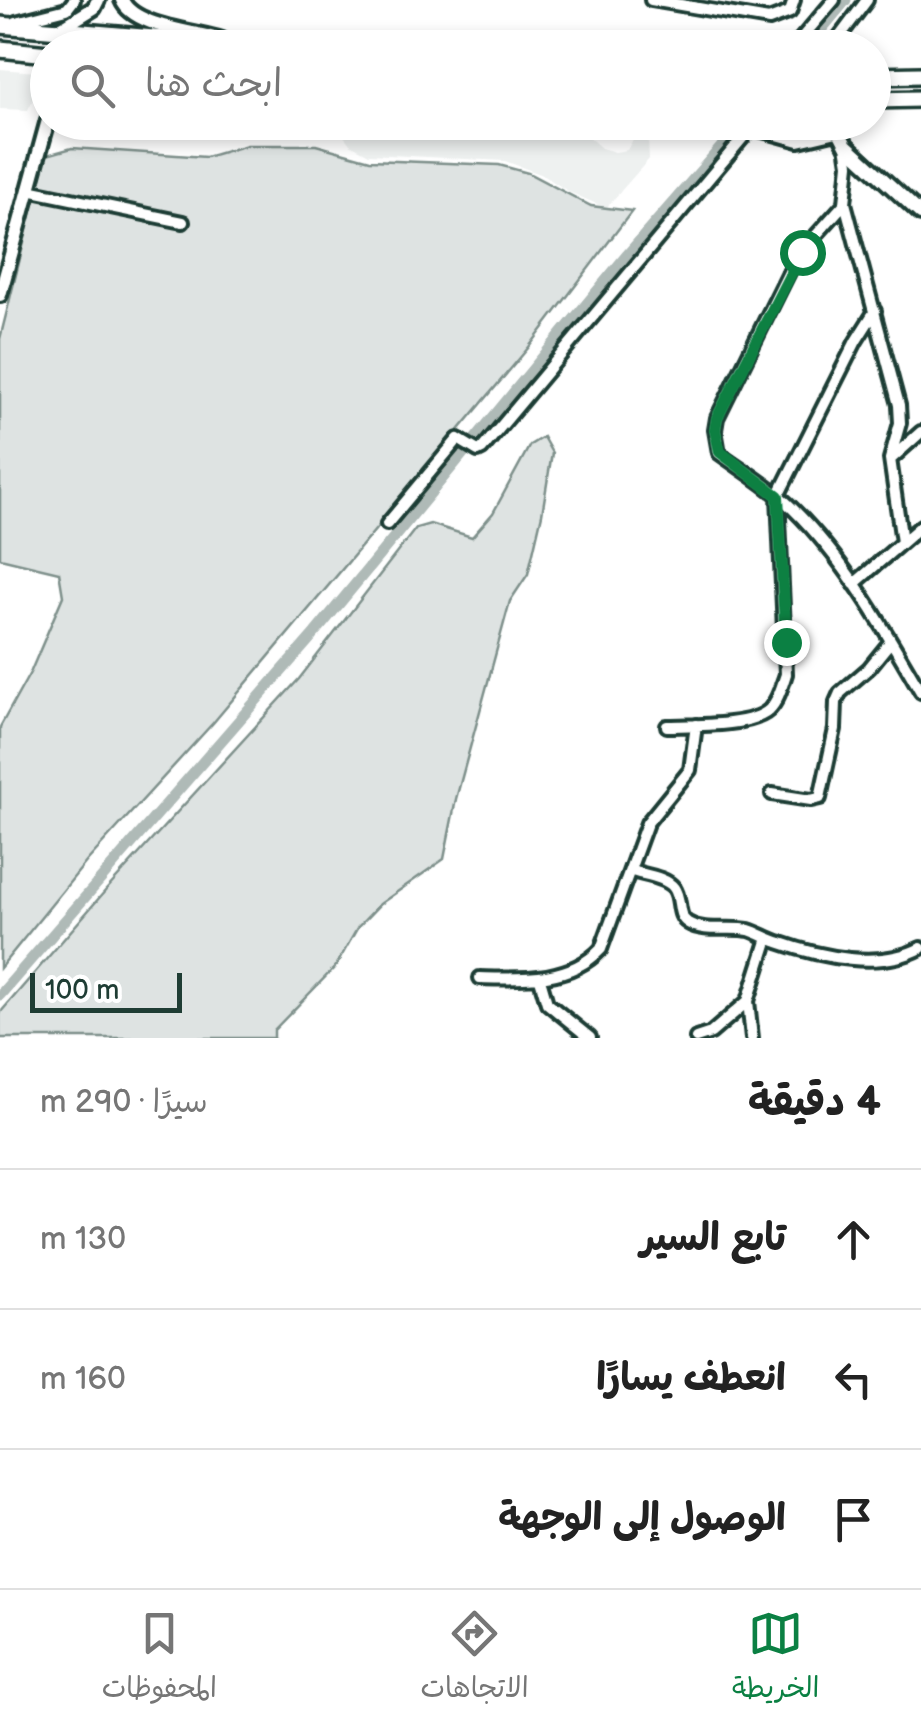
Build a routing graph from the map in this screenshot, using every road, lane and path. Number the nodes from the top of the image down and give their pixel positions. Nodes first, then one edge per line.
1 (74, 0) edge
2 (98, 0) edge
3 (122, 0) edge
4 (651, 0) edge
5 (794, 0) edge
6 (834, 0) edge
7 (867, 0) edge
8 (2, 25) edge
9 (60, 29) junction
10 (71, 30) edge
11 (181, 30) edge
12 (808, 30) edge
13 (844, 30) edge
14 (0, 50) edge
15 (30, 52) edge
16 (921, 75) edge
17 (891, 76) edge
18 (921, 99) edge
19 (891, 100) edge
20 (42, 140) edge
21 (741, 140) edge
22 (843, 140) edge
23 (846, 145) junction
24 (28, 190) junction
25 (844, 202) junction
26 (921, 214) edge
27 (183, 222) dead end
28 (0, 295) edge
29 (874, 310) junction
30 (921, 432) edge
31 (890, 460) junction
32 (778, 496) junction
33 (387, 524) dead end
34 (921, 526) edge
35 (902, 542) junction
36 (854, 584) junction
37 (892, 641) junction
38 (921, 692) edge
39 (696, 724) junction
40 (667, 726) dead end
41 (772, 794) dead end
42 (632, 872) junction
43 (768, 938) junction
44 (921, 948) edge
45 (480, 978) dead end
46 (540, 980) junction
47 (748, 1001) junction
48 (590, 1038) edge
49 (696, 1038) edge
50 (752, 1038) edge

1 - 8 street
2 - 9 street
3 - 11 street
4 - 5 street
6 - 12 street
7 - 13 street
8 - 9 highway
9 - 10 highway
14 - 15 highway
16 - 17 highway
18 - 19 highway
20 - 24 street
21 - 33 street
22 - 23 street
23 - 25 street
23 - 26 street
24 - 27 street
24 - 28 street
25 - 29 street
25 - 32 street
29 - 31 street
29 - 32 street
30 - 31 street
31 - 35 street
32 - 36 street
32 - 39 street
34 - 35 street
35 - 36 street
36 - 37 street
37 - 38 street
37 - 41 street
39 - 40 street
39 - 42 street
42 - 43 street
42 - 46 street
43 - 44 street
43 - 47 street
45 - 46 street
46 - 48 street
47 - 49 street
47 - 50 street

